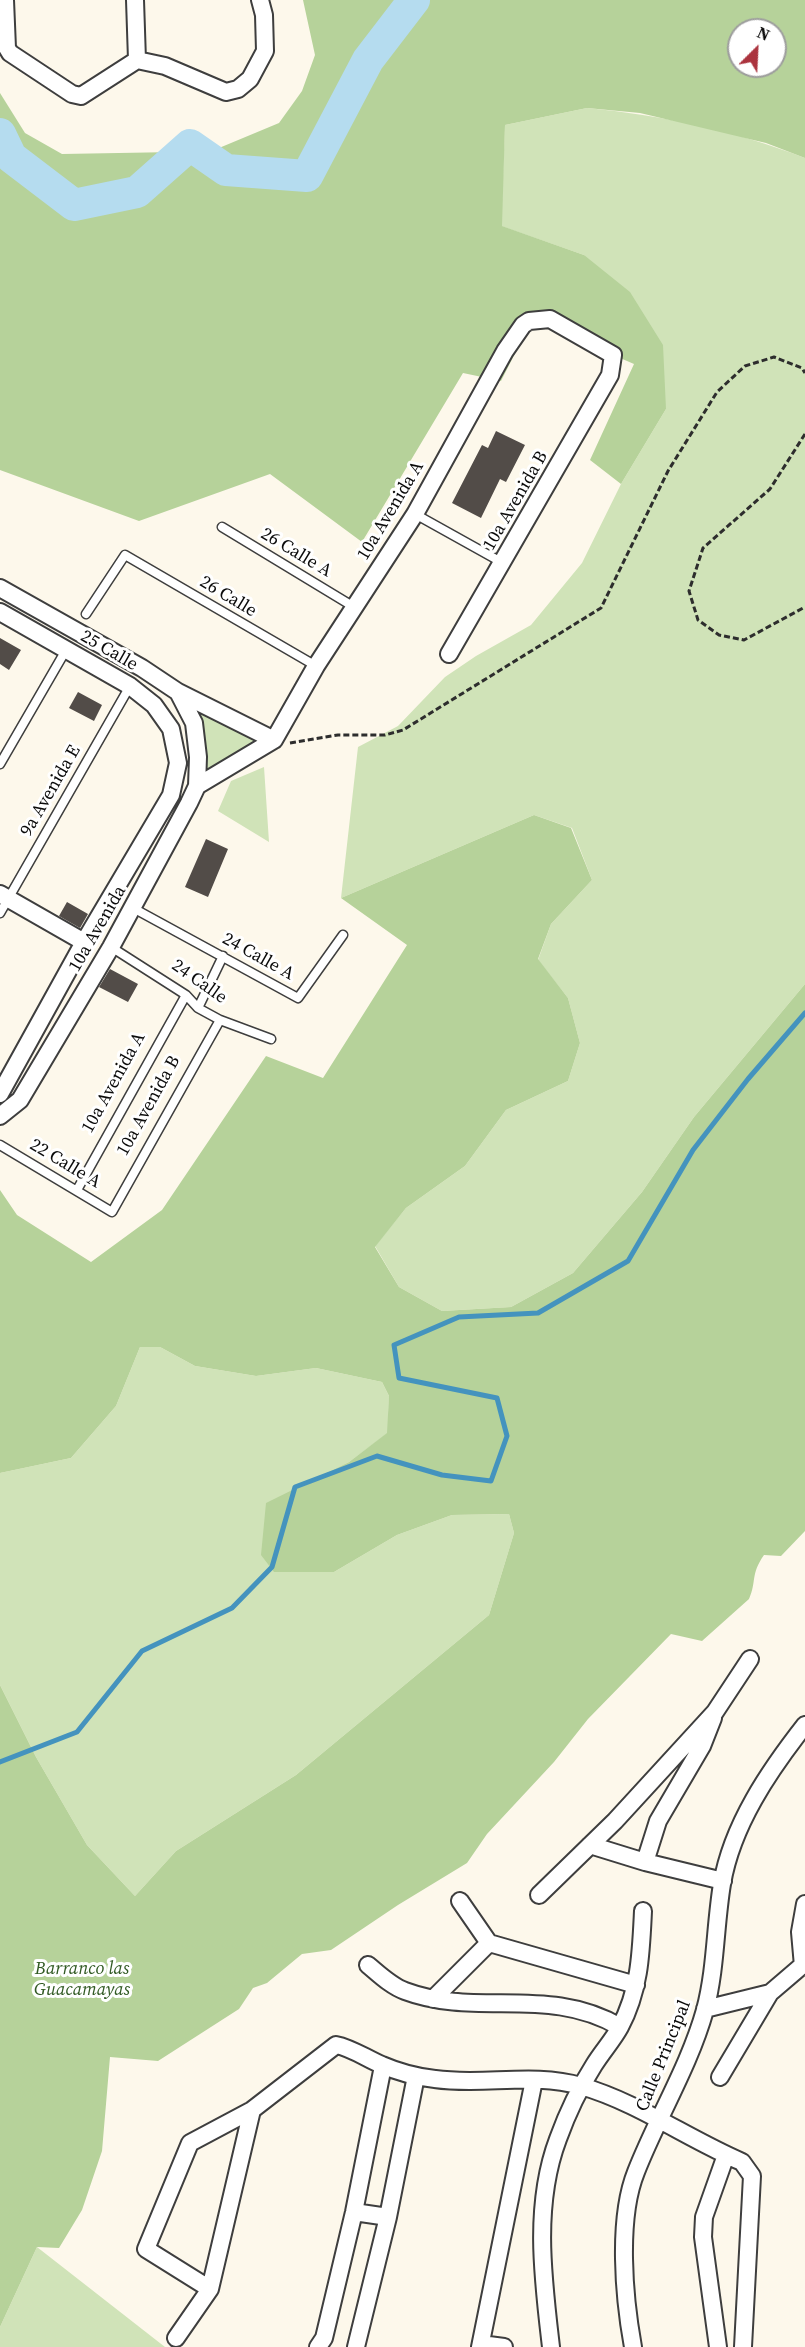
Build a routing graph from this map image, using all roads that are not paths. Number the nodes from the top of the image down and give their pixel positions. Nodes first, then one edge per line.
1 (5, 0) edge
2 (135, 0) edge
3 (260, 0) edge
4 (137, 60) junction
5 (613, 365) joint
6 (415, 514) junction
7 (222, 527) dead end
8 (504, 563) junction
9 (0, 588) edge
10 (354, 607) junction
11 (0, 612) edge
12 (86, 614) dead end
13 (52, 618) junction
14 (42, 636) junction
15 (66, 650) junction
16 (449, 654) dead end
17 (315, 666) junction
18 (130, 686) junction
19 (178, 692) junction
20 (274, 740) junction
21 (176, 746) joint
22 (197, 746) joint
23 (0, 764) edge
24 (197, 786) junction
25 (3, 902) edge
26 (133, 908) junction
27 (343, 935) dead end
28 (84, 942) junction
29 (111, 947) junction
30 (223, 956) junction
31 (186, 995) junction
32 (198, 1008) junction
33 (220, 1020) junction
34 (271, 1039) dead end
35 (0, 1094) edge
36 (0, 1116) edge
37 (0, 1145) edge
38 (77, 1190) junction
39 (112, 1212) joint
40 (750, 1659) dead end
41 (715, 1712) junction
42 (805, 1725) edge
43 (590, 1845) junction
44 (645, 1862) junction
45 (723, 1881) junction
46 (539, 1895) dead end
47 (460, 1901) dead end
48 (805, 1904) edge
49 (643, 1911) dead end
50 (489, 1943) junction
51 (804, 1964) edge
52 (368, 1965) dead end
53 (636, 1985) junction
54 (770, 1993) junction
55 (433, 1999) junction
56 (705, 2009) junction
57 (620, 2027) junction
58 (383, 2066) junction
59 (416, 2076) junction
60 (720, 2077) dead end
61 (534, 2080) junction
62 (583, 2086) junction
63 (252, 2110) junction
64 (659, 2122) junction
65 (726, 2155) junction
66 (354, 2212) junction
67 (388, 2217) junction
68 (210, 2289) junction
69 (176, 2338) dead end
70 (480, 2346) edge
71 (318, 2347) edge
72 (356, 2347) edge
73 (504, 2347) edge
74 (551, 2347) edge
75 (633, 2347) edge
76 (718, 2347) edge
77 (743, 2347) edge

1 - 4 street
2 - 4 street
3 - 4 street
5 - 6 street, 10a Avenida A
5 - 8 street, 10a Avenida B
6 - 8 lane
6 - 10 street, 10a Avenida A
7 - 10 lane, 26 Calle A
8 - 16 street, 10a Avenida B
9 - 13 street, 25 Calle
10 - 17 street, 10a Avenida A
11 - 14 street, 25 Calle
12 - 17 lane, 26 Calle
13 - 14 street
13 - 19 street, 25 Calle
14 - 15 street, 25 Calle
15 - 18 street, 25 Calle
15 - 23 lane
17 - 20 street, 10a Avenida A
18 - 21 street, 25 Calle
18 - 25 lane, 9a Avenida E
19 - 20 street, 25 Calle
19 - 22 street, 25 Calle
20 - 24 street
21 - 28 street, 10a Avenida
22 - 24 street, 10a Avenida
24 - 26 street, 10a Avenida
25 - 28 street
26 - 29 street, 10a Avenida
26 - 30 lane, 24 Calle A
27 - 30 lane, 24 Calle A
28 - 35 street, 10a Avenida
29 - 31 lane, 24 Calle
29 - 36 street, 10a Avenida
30 - 32 lane
31 - 32 lane, 24 Calle
31 - 38 lane, 10a Avenida A
32 - 33 lane, 24 Calle
33 - 34 lane, 24 Calle
33 - 39 lane, 10a Avenida B
37 - 38 lane, 22 Calle A
38 - 39 lane, 22 Calle A
40 - 41 street
41 - 43 street
41 - 44 street
42 - 45 street, Calle Principal
43 - 44 street
43 - 46 street
44 - 45 street
45 - 56 street, Calle Principal
47 - 50 street
48 - 51 street
49 - 53 street
50 - 53 street
50 - 55 street
51 - 54 street
52 - 55 street
53 - 57 street
54 - 56 street
54 - 60 street
55 - 57 street
56 - 64 street, Calle Principal
57 - 62 street
58 - 59 street
58 - 63 street
58 - 66 street
59 - 61 street
59 - 67 street
61 - 62 street
61 - 70 street
62 - 64 street
62 - 74 street
63 - 68 street
63 - 68 street
64 - 65 street
64 - 75 street, Calle Principal
65 - 76 street
65 - 77 street
66 - 67 street
66 - 71 street
67 - 72 street
68 - 69 street
70 - 73 street

